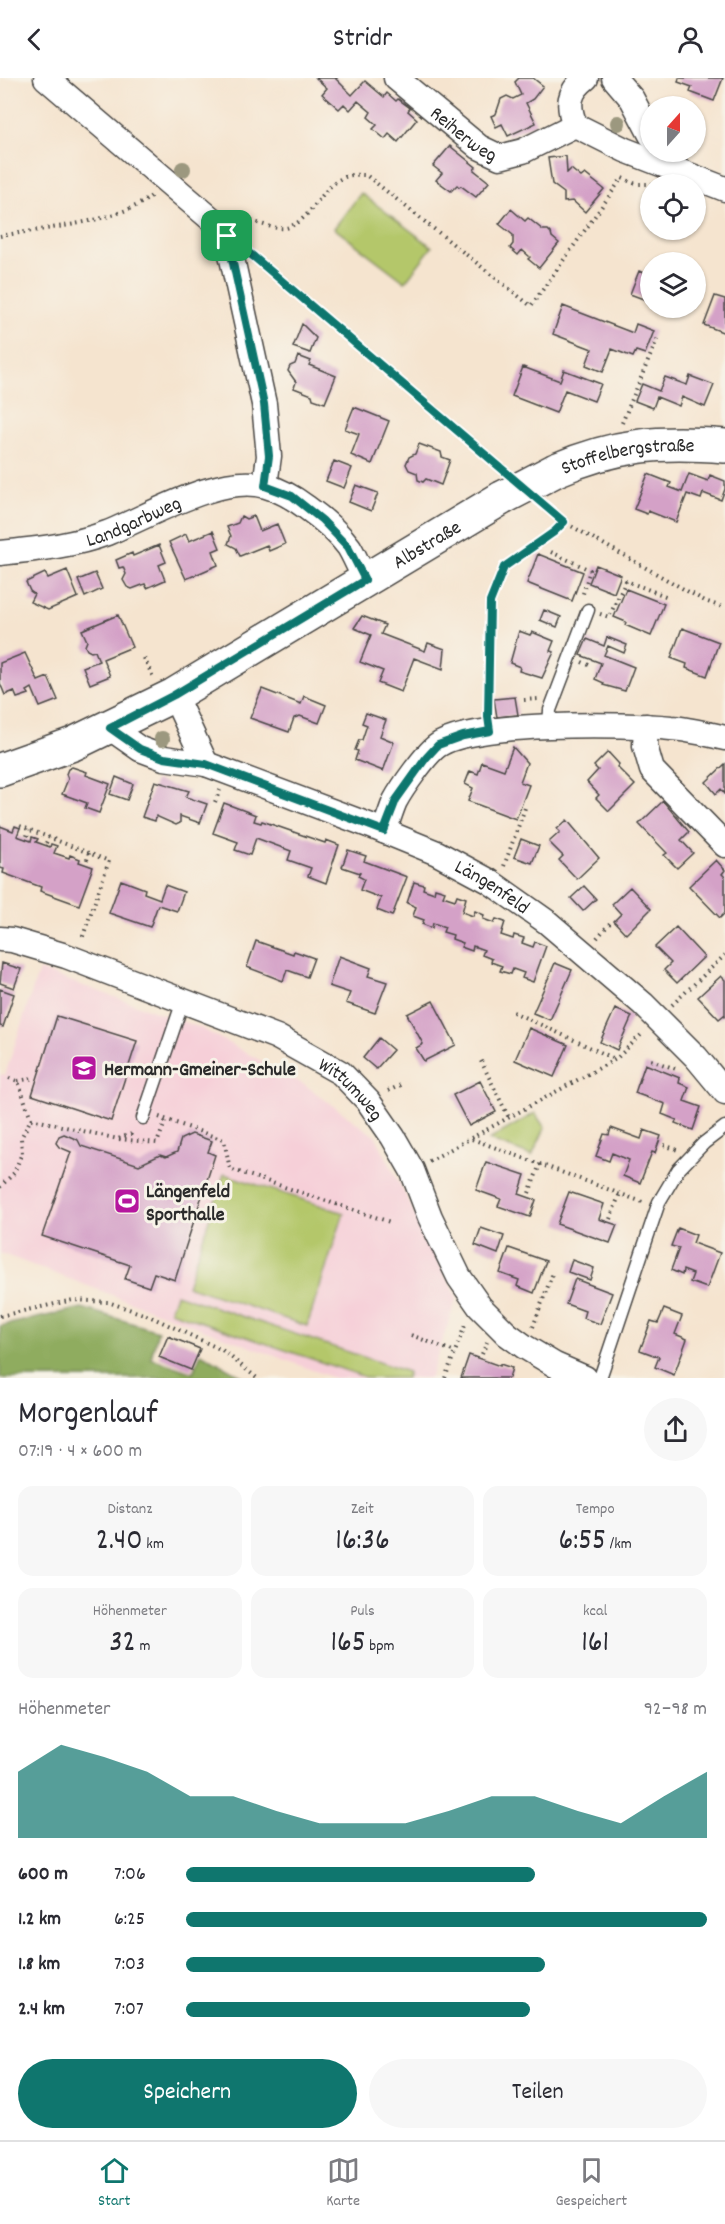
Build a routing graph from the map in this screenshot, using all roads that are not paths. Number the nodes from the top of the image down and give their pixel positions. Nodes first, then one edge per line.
1 (46, 78) edge
2 (396, 78) edge
3 (586, 78) edge
4 (614, 78) edge
5 (640, 114) edge
6 (575, 125) junction
7 (658, 166) edge
8 (725, 189) edge
9 (725, 446) edge
10 (265, 486) junction
11 (506, 487) joint
12 (0, 553) edge
13 (365, 580) junction
14 (588, 610) road end
15 (163, 686) junction
16 (646, 726) junction
17 (549, 727) junction
18 (110, 728) junction
19 (725, 738) edge
20 (206, 764) junction
21 (0, 770) edge
22 (384, 831) junction
23 (725, 845) edge
24 (0, 939) edge
25 (183, 1001) junction
26 (725, 1092) edge
27 (143, 1115) road end
28 (725, 1127) edge
29 (585, 1378) edge
30 (600, 1378) edge

1 - 10 street
2 - 6 street, Reiherweg
3 - 6 street
4 - 5 street
6 - 7 street
7 - 8 street
9 - 11 street, Stoffelbergstraße, bridge
10 - 12 street, Landgarbweg
10 - 13 street, Landgarbweg
11 - 13 street, Albstraße
13 - 15 street, Albstraße
14 - 17 lane
15 - 18 street, Albstraße
15 - 20 street
16 - 17 street
16 - 19 street
16 - 23 street
17 - 22 street
18 - 20 street, Längenfeld
18 - 21 street, Albstraße
20 - 22 street, Längenfeld
22 - 26 street, Längenfeld
24 - 25 street, Wittumweg
25 - 27 lane
25 - 29 street, Wittumweg
28 - 30 lane

